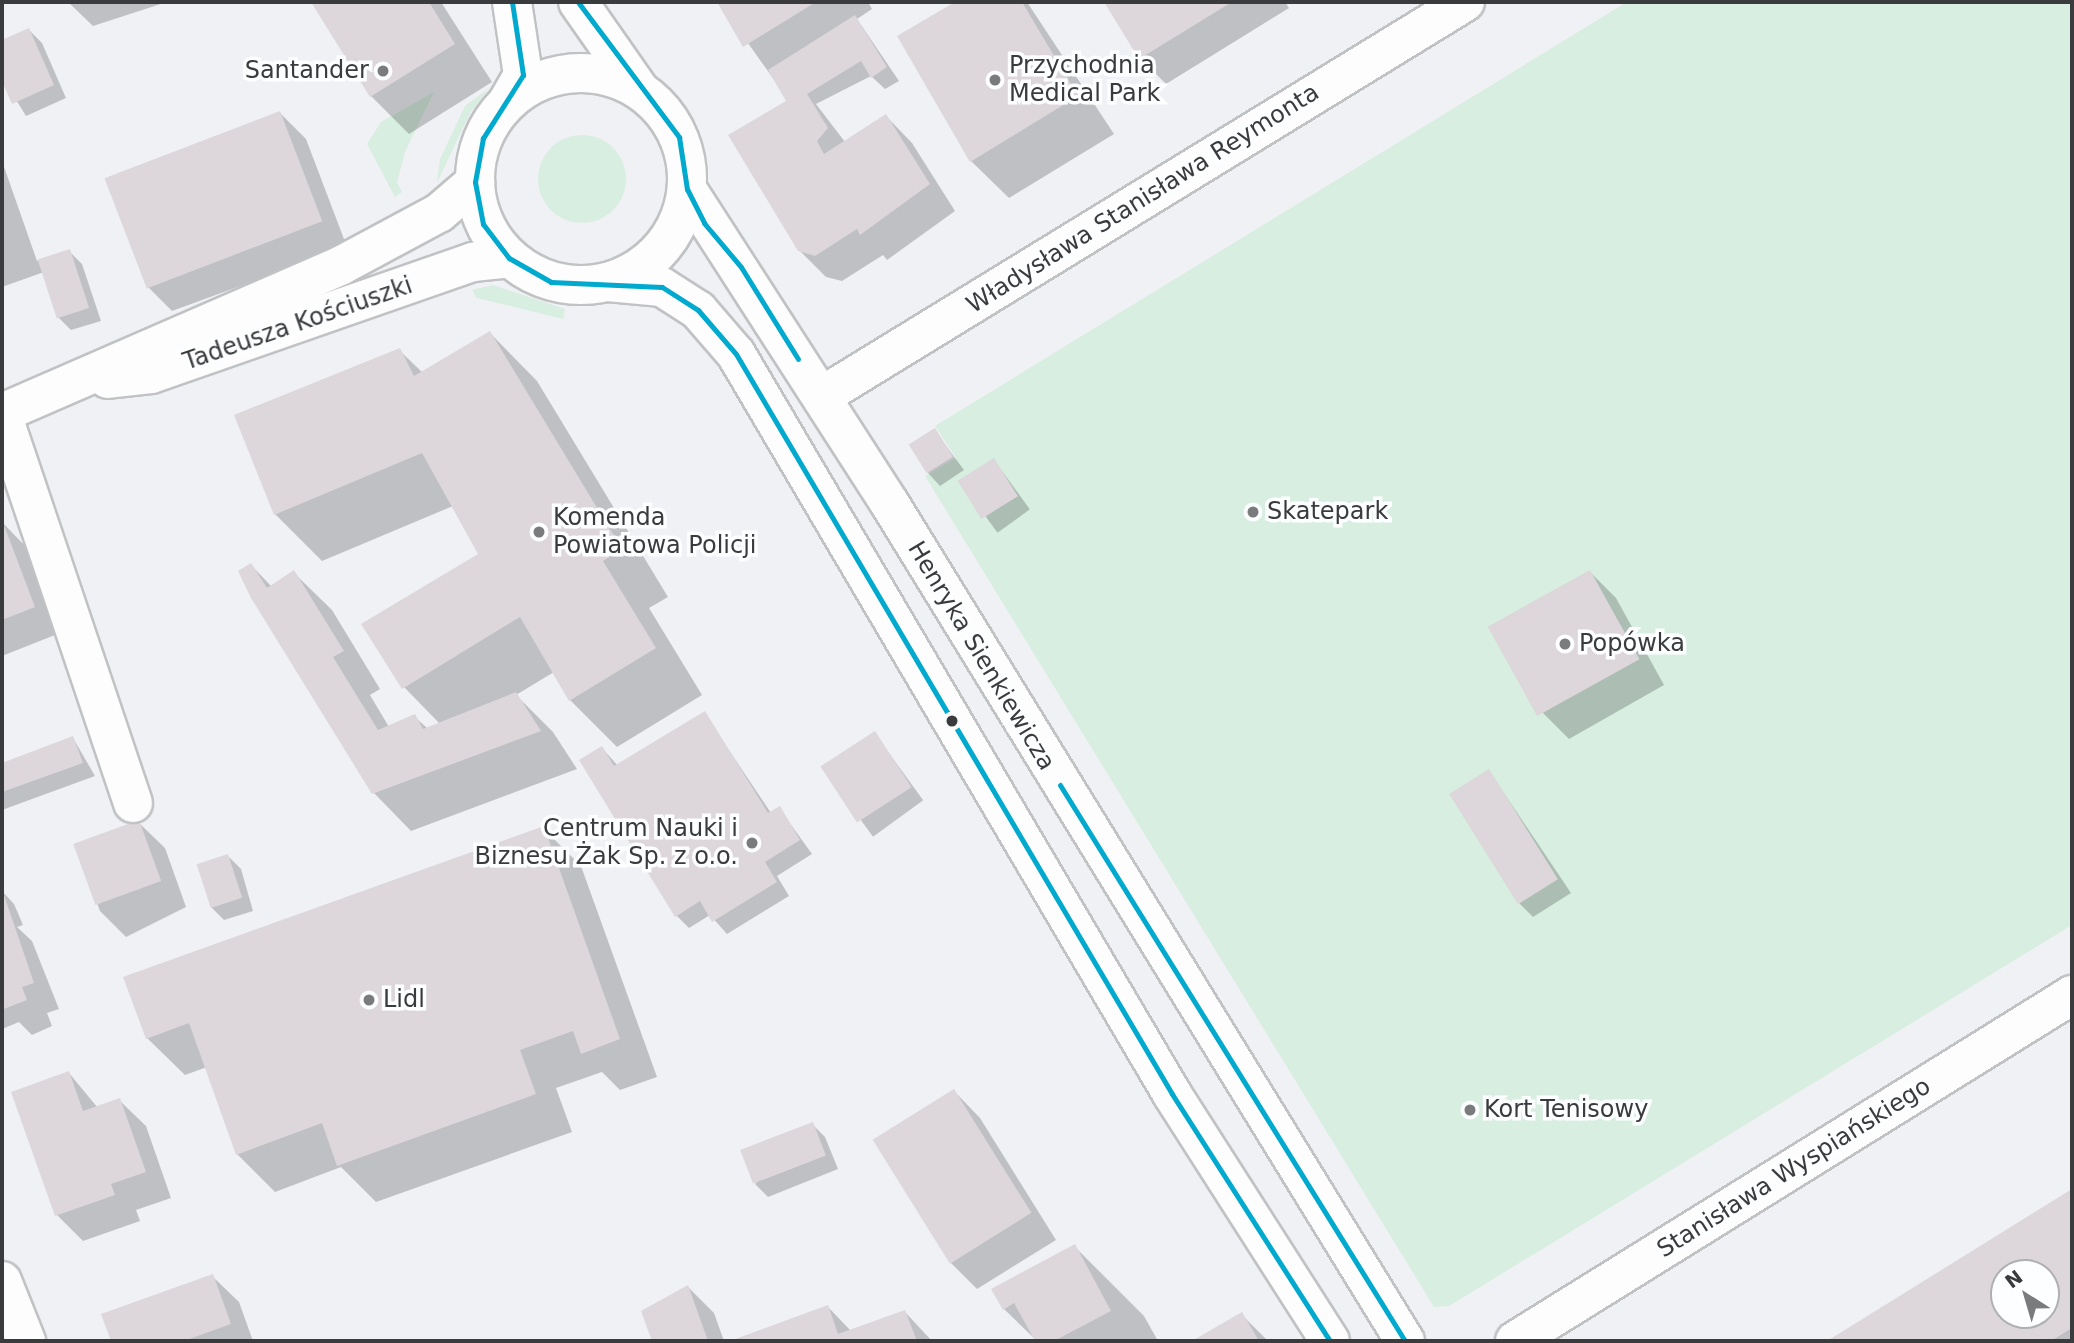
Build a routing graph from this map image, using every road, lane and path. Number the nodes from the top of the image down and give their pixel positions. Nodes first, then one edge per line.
1 (512, 2) edge
2 (578, 2) edge
3 (1465, 2) edge
4 (639, 89) junction
5 (508, 101) junction
6 (475, 182) junction
7 (687, 188) junction
8 (509, 258) junction
9 (608, 282) junction
10 (85, 382) junction
11 (813, 383) junction
12 (2, 413) edge
13 (133, 803) dead end
14 (2072, 995) edge
15 (2, 1281) edge
16 (26, 1341) edge
17 (1330, 1341) edge
18 (1405, 1341) edge
19 (1515, 1341) edge

1 - 5 street
2 - 4 street
3 - 11 street, Władysława Stanisława Reymonta
4 - 5 street
4 - 7 street
5 - 6 street
6 - 8 street
6 - 10 street, Tadeusza Kościuszki
7 - 9 street
7 - 11 street, Henryka Sienkiewicza
8 - 9 street
8 - 10 street, Tadeusza Kościuszki
9 - 17 street
10 - 12 street, Tadeusza Kościuszki
11 - 18 street, Henryka Sienkiewicza
12 - 13 street
14 - 19 street, Stanisława Wyspiańskiego
15 - 16 street

